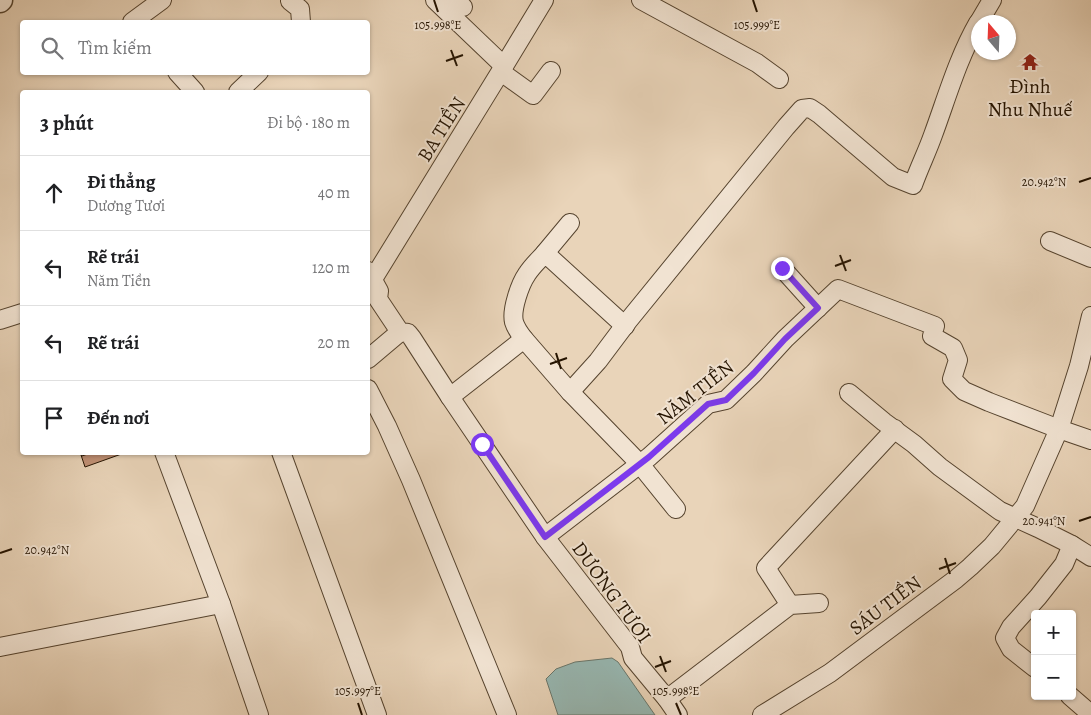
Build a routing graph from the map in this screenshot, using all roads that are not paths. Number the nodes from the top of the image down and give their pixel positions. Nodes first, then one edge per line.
1 (162, 0) edge
2 (435, 0) edge
3 (544, 0) edge
4 (641, 0) edge
5 (992, 0) edge
6 (290, 1) edge
7 (984, 15) edge
8 (135, 20) edge
9 (301, 20) edge
10 (971, 36) edge
11 (503, 69) junction
12 (551, 71) dead end
13 (180, 75) edge
14 (256, 75) edge
15 (778, 79) dead end
16 (194, 90) edge
17 (242, 90) edge
18 (570, 223) dead end
19 (1050, 241) dead end
20 (544, 253) junction
21 (1091, 258) edge
22 (782, 268) dead end
23 (370, 275) edge
24 (818, 308) junction
25 (20, 313) edge
26 (1091, 316) edge
27 (0, 320) edge
28 (625, 326) junction
29 (400, 332) junction
30 (524, 339) junction
31 (370, 358) edge
32 (570, 392) junction
33 (370, 393) edge
34 (849, 393) dead end
35 (450, 397) junction
36 (895, 429) junction
37 (1059, 429) junction
38 (1091, 440) edge
39 (168, 455) edge
40 (283, 455) edge
41 (639, 463) junction
42 (676, 509) dead end
43 (1016, 518) junction
44 (545, 537) junction
45 (1072, 546) junction
46 (1091, 557) edge
47 (819, 603) dead end
48 (221, 604) junction
49 (790, 605) junction
50 (0, 647) edge
51 (1031, 665) edge
52 (667, 699) junction
53 (1074, 700) edge
54 (1085, 712) edge
55 (259, 715) edge
56 (377, 715) edge
57 (507, 715) edge
58 (678, 715) edge
59 (762, 715) edge

1 - 8 street
2 - 11 street
3 - 11 street, BA TIỀN
4 - 15 street
5 - 7 street
6 - 9 street
10 - 28 street
11 - 12 street
11 - 23 street, BA TIỀN
13 - 16 street
14 - 17 street
18 - 20 street
19 - 21 street
20 - 28 street
20 - 30 street
22 - 24 street
23 - 29 street, DƯƠNG TƯƠI
24 - 37 street, NĂM TIỀN
24 - 41 street, NĂM TIỀN
25 - 27 street
26 - 37 street, SÁU TIỀN
28 - 32 street
29 - 31 street
29 - 35 street, DƯƠNG TƯƠI
30 - 32 street
30 - 35 street
32 - 41 street
33 - 57 street
34 - 36 street
35 - 44 street, DƯƠNG TƯƠI
36 - 43 street
36 - 49 street
37 - 38 street
37 - 43 street, SÁU TIỀN
39 - 48 street
40 - 56 street
41 - 42 street
41 - 44 street, NĂM TIỀN
43 - 45 street
43 - 59 street, SÁU TIỀN
44 - 52 street, DƯƠNG TƯƠI
45 - 46 street
45 - 51 street
47 - 49 street
48 - 50 street
48 - 55 street
49 - 52 street
52 - 58 street, DƯƠNG TƯƠI
53 - 54 street

